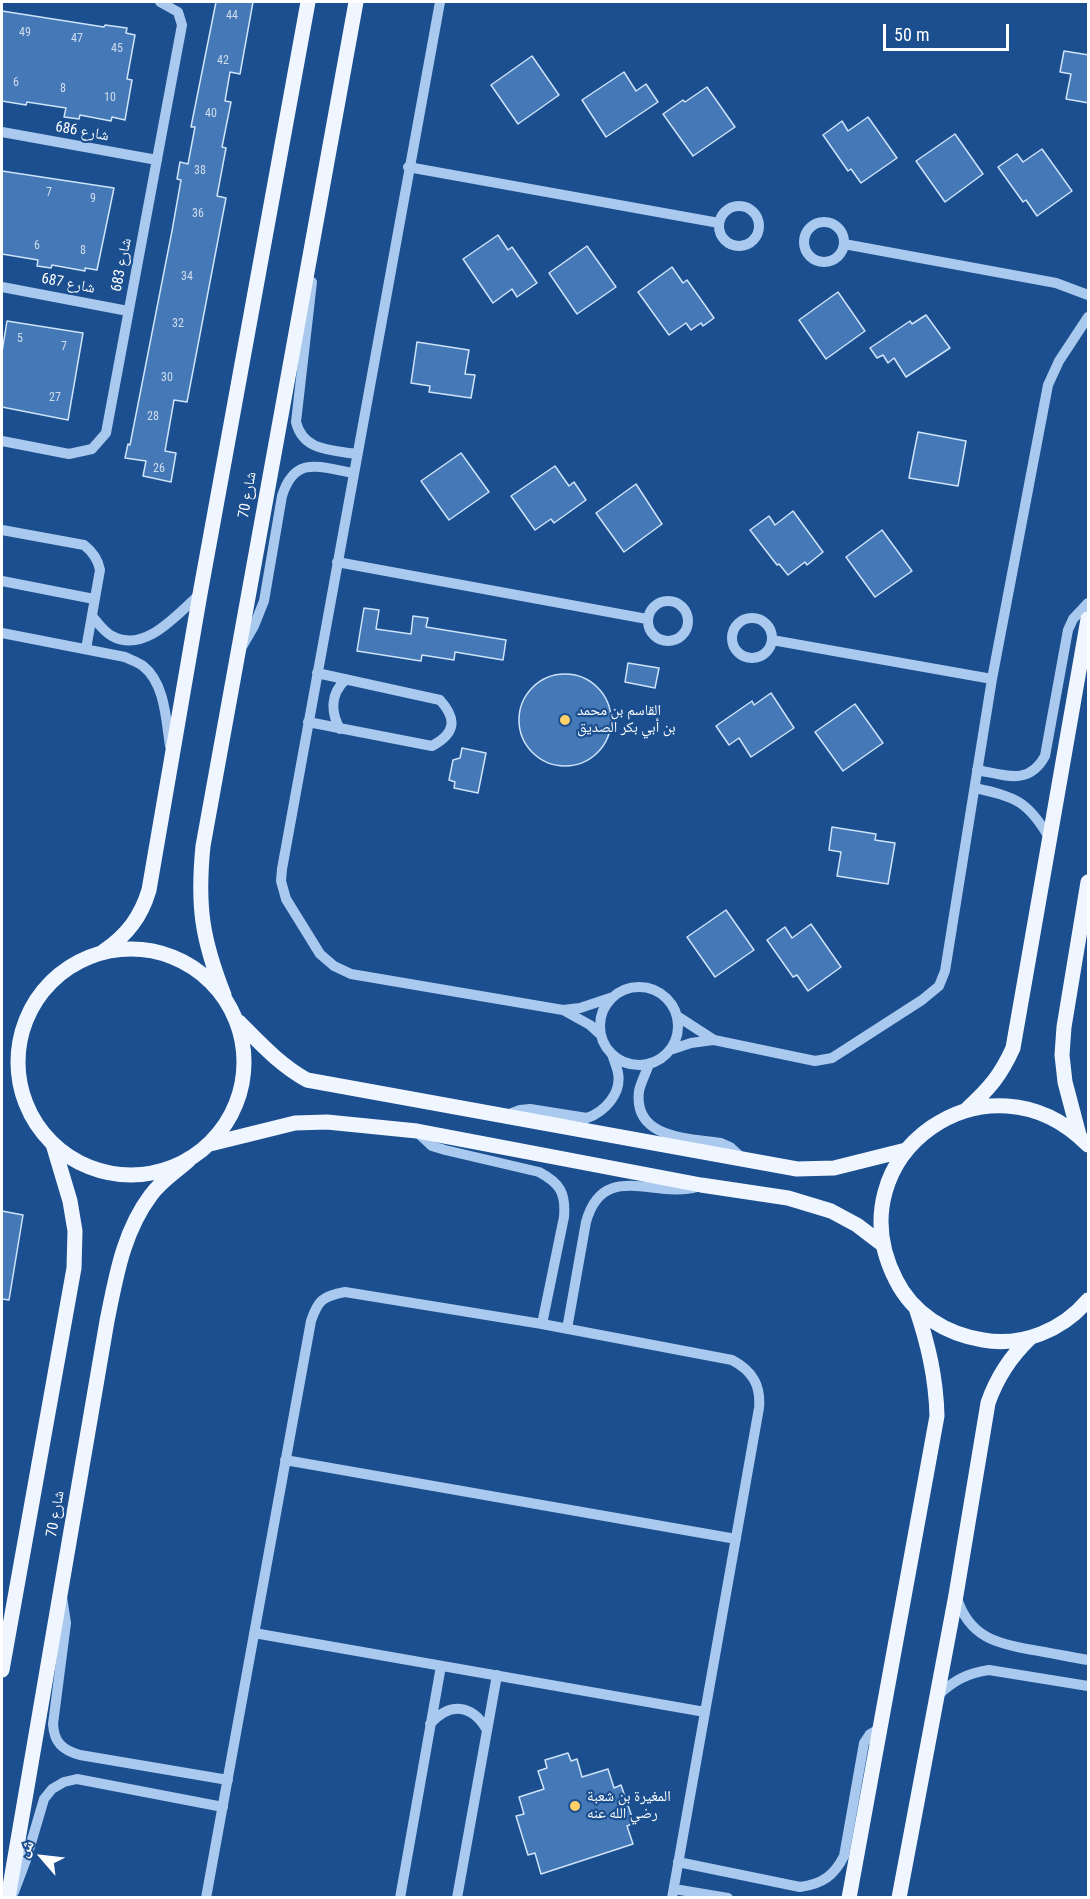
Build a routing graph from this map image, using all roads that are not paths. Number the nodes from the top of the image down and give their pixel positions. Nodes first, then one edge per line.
1 (160, 2) edge
2 (308, 2) edge
3 (356, 2) edge
4 (440, 2) edge
5 (2, 132) edge
6 (157, 160) junction
7 (408, 167) junction
8 (719, 223) dead end
9 (313, 242) junction
10 (844, 244) dead end
11 (2, 287) edge
12 (1089, 295) edge
13 (128, 311) junction
14 (1089, 317) edge
15 (2, 441) edge
16 (356, 454) junction
17 (353, 473) junction
18 (2, 530) edge
19 (337, 562) junction
20 (2, 581) edge
21 (200, 594) junction
22 (94, 599) junction
23 (1089, 603) edge
24 (92, 616) junction
25 (647, 619) dead end
26 (1089, 619) edge
27 (2, 633) edge
28 (772, 640) dead end
29 (86, 649) junction
30 (237, 656) junction
31 (317, 673) junction
32 (346, 679) junction
33 (992, 679) junction
34 (308, 722) junction
35 (340, 729) junction
36 (172, 755) junction
37 (978, 770) junction
38 (975, 788) junction
39 (1051, 840) junction
40 (1089, 882) edge
41 (1084, 925) edge
42 (104, 951) junction
43 (224, 995) junction
44 (613, 997) junction
45 (563, 1010) junction
46 (677, 1016) junction
47 (238, 1021) junction
48 (601, 1035) junction
49 (714, 1040) junction
50 (670, 1050) junction
51 (612, 1054) junction
52 (649, 1064) junction
53 (967, 1109) junction
54 (507, 1115) junction
55 (417, 1131) junction
56 (1084, 1140) edge
57 (53, 1144) junction
58 (210, 1144) junction
59 (906, 1150) junction
60 (189, 1160) junction
61 (744, 1161) junction
62 (701, 1185) junction
63 (882, 1244) junction
64 (1086, 1304) edge
65 (916, 1308) junction
66 (542, 1324) junction
67 (567, 1329) junction
68 (1030, 1338) junction
69 (285, 1460) junction
70 (736, 1539) junction
71 (61, 1592) junction
72 (956, 1595) junction
73 (254, 1633) junction
74 (1089, 1660) edge
75 (441, 1665) junction
76 (2, 1670) edge
77 (497, 1676) junction
78 (1089, 1686) edge
79 (937, 1696) junction
80 (705, 1712) junction
81 (430, 1724) junction
82 (879, 1729) junction
83 (487, 1730) junction
84 (228, 1780) junction
85 (223, 1807) junction
86 (678, 1863) junction
87 (673, 1893) edge
88 (9, 1898) edge
89 (206, 1898) edge
90 (400, 1898) edge
91 (457, 1898) edge
92 (728, 1898) edge
93 (849, 1898) edge
94 (899, 1898) edge

1 - 6 street, شارع 683
2 - 21 main road, شارع 70
3 - 9 main road, شارع 70
4 - 7 street
5 - 6 street, شارع 686
6 - 13 street, شارع 683
7 - 8 street
7 - 16 street
9 - 16 street
9 - 30 main road, شارع 70
10 - 12 street
11 - 13 street, شارع 687
13 - 15 street, شارع 683
14 - 33 street
16 - 17 street
17 - 19 street
17 - 30 street
18 - 22 street
19 - 25 street
19 - 31 street
20 - 22 street
21 - 24 street
21 - 36 main road, شارع 70
22 - 24 street
23 - 37 street
24 - 29 street
26 - 39 main road
27 - 29 street
28 - 33 street
29 - 36 street
30 - 43 main road, شارع 70
31 - 32 street
31 - 34 street
32 - 35 street
32 - 35 street
33 - 37 street
34 - 35 street
34 - 45 street
36 - 42 main road, شارع 70
37 - 38 street
38 - 39 street
38 - 49 street
39 - 53 main road
40 - 41 main road
41 - 56 main road
42 - 43 main road
42 - 57 main road
43 - 47 main road
44 - 45 street
44 - 46 street
44 - 48 street
45 - 48 street
46 - 49 street
46 - 50 street
47 - 54 main road
47 - 58 main road
48 - 51 street
49 - 50 street
50 - 52 street
51 - 52 street
51 - 54 street
52 - 61 street
53 - 56 main road
53 - 59 main road
54 - 61 main road
55 - 58 main road
55 - 62 main road
55 - 66 street
57 - 60 main road
57 - 76 main road, شارع 70
58 - 60 main road
59 - 61 main road
59 - 63 main road
60 - 71 main road, شارع 70
62 - 63 main road
62 - 67 street
63 - 65 main road
64 - 68 main road
65 - 68 main road
65 - 82 main road
66 - 67 street
66 - 69 street
67 - 70 street
68 - 72 main road
69 - 70 street
69 - 73 street
70 - 80 street
71 - 84 street
71 - 88 main road, شارع 70
72 - 74 street
72 - 79 main road
73 - 75 street
73 - 84 street
75 - 77 street
75 - 81 street
77 - 80 street
77 - 83 street
78 - 79 street
79 - 94 main road
80 - 86 street
81 - 83 street
81 - 90 street
82 - 86 street
82 - 93 main road
83 - 91 street
84 - 85 street
85 - 88 street
85 - 89 street
86 - 87 street
87 - 92 street

